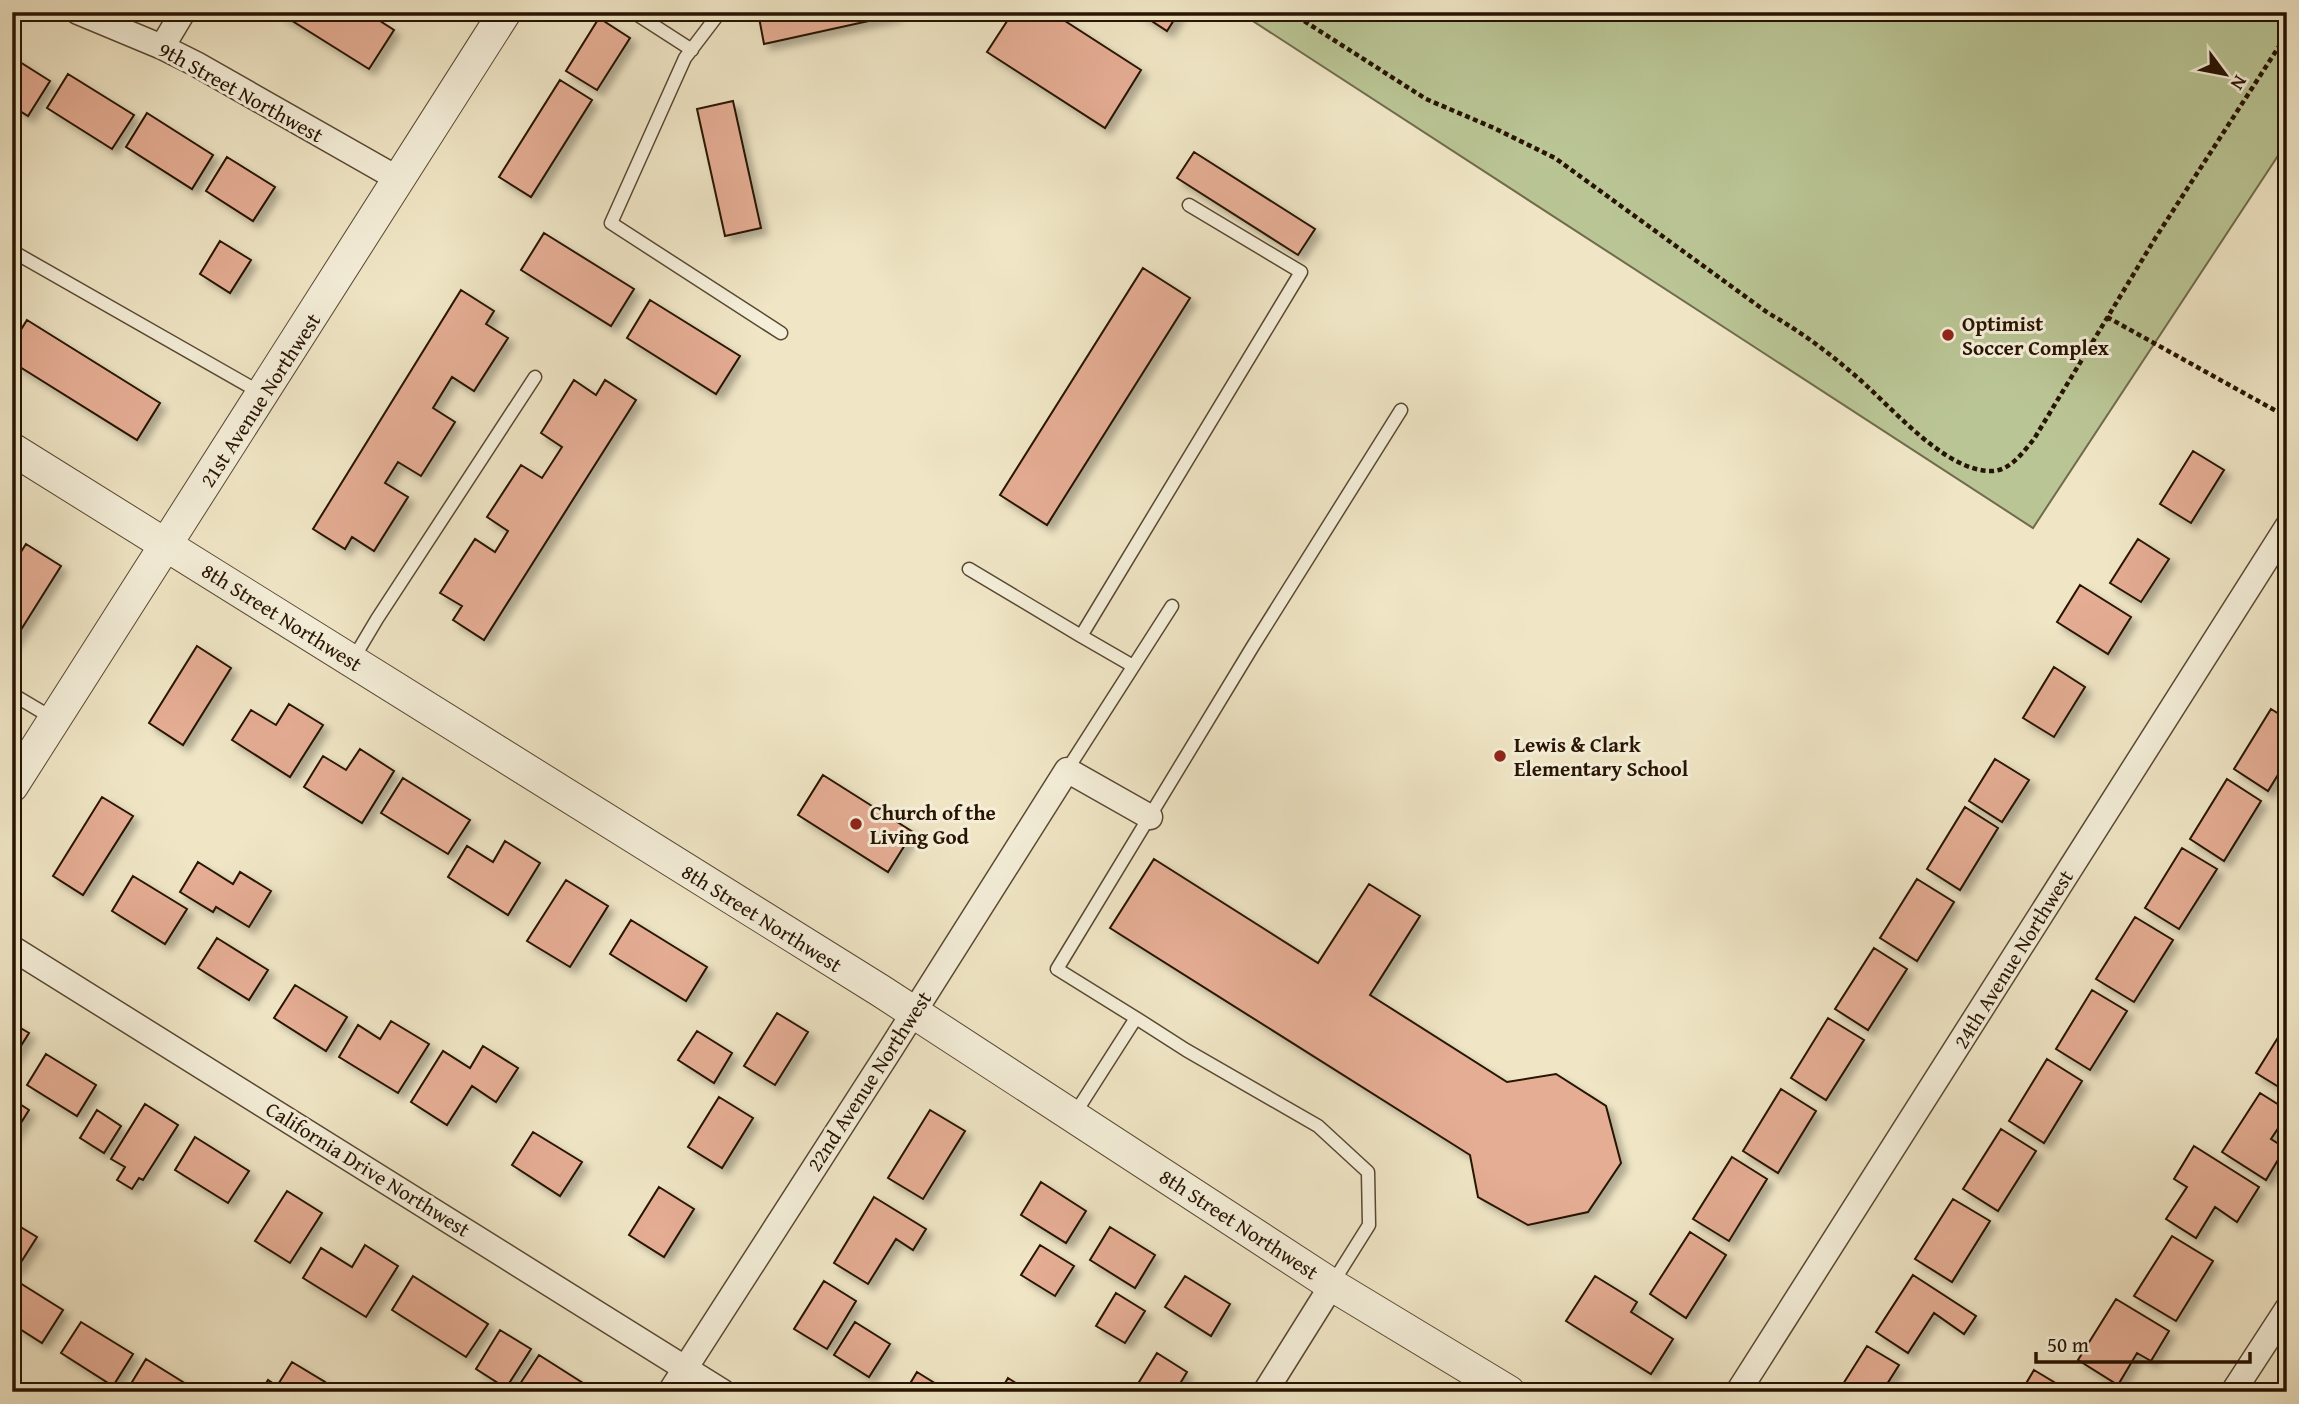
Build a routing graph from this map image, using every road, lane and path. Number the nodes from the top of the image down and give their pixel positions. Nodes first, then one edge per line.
1 (78, 12) edge
2 (183, 12) edge
3 (505, 12) edge
4 (633, 12) edge
5 (720, 12) edge
6 (1290, 12) edge
7 (2287, 34) edge
8 (162, 47) junction
9 (692, 50) junction
10 (400, 180) junction
11 (1189, 205) dead end
12 (12, 251) edge
13 (2108, 317) junction
14 (781, 333) dead end
15 (535, 377) dead end
16 (264, 394) junction
17 (1401, 410) dead end
18 (2287, 417) edge
19 (12, 449) edge
20 (2287, 527) edge
21 (167, 545) junction
22 (969, 569) dead end
23 (1172, 606) dead end
24 (1081, 636) junction
25 (352, 661) junction
26 (1133, 667) junction
27 (12, 694) edge
28 (55, 720) junction
29 (1067, 770) junction
30 (12, 786) edge
31 (1150, 817) junction
32 (12, 948) edge
33 (913, 1013) junction
34 (1136, 1018) junction
35 (1073, 1115) junction
36 (1332, 1285) junction
37 (2287, 1309) edge
38 (685, 1368) junction
39 (670, 1392) edge
40 (723, 1392) edge
41 (1265, 1392) edge
42 (1509, 1392) edge
43 (1738, 1392) edge
44 (2233, 1392) edge

1 - 8 street, 9th Street Northwest
2 - 8 street
3 - 10 street, 21st Avenue Northwest
4 - 9 lane
5 - 9 lane
6 - 13 path
7 - 13 path
8 - 10 street, 9th Street Northwest
9 - 14 lane
10 - 16 street, 21st Avenue Northwest
11 - 24 lane
12 - 16 lane
13 - 18 path
15 - 25 lane
16 - 21 street, 21st Avenue Northwest
17 - 31 lane
19 - 21 street, 8th Street Northwest
20 - 43 street, 24th Avenue Northwest
21 - 25 street, 8th Street Northwest
21 - 28 street, 21st Avenue Northwest
22 - 24 lane
23 - 26 lane
24 - 26 lane
25 - 33 street, 8th Street Northwest
26 - 29 lane
27 - 28 lane
28 - 30 street, 21st Avenue Northwest
29 - 31 street
29 - 33 street, 22nd Avenue Northwest
31 - 34 lane
32 - 38 street, California Drive Northwest
33 - 35 street, 8th Street Northwest
33 - 38 street, 22nd Avenue Northwest
34 - 35 lane
34 - 36 lane
35 - 36 street, 8th Street Northwest
36 - 41 street
36 - 42 street, 8th Street Northwest
37 - 44 street
38 - 39 street, 22nd Avenue Northwest
38 - 40 street, California Drive Northwest

